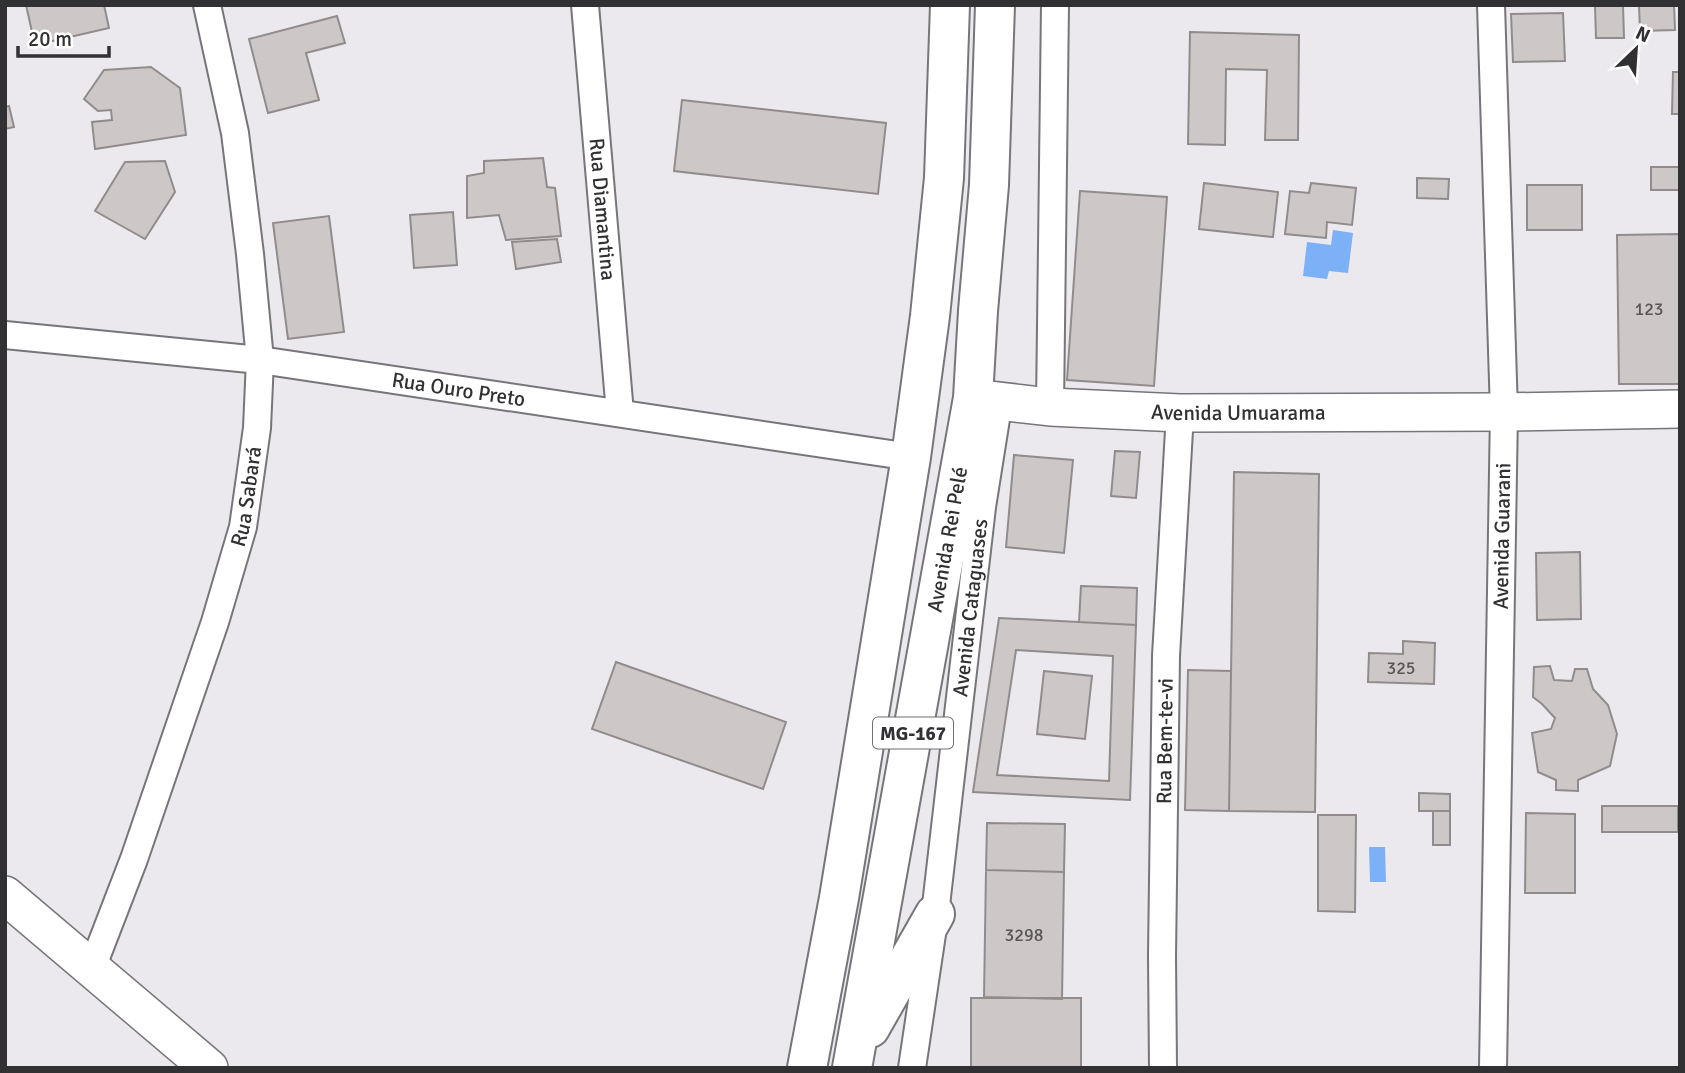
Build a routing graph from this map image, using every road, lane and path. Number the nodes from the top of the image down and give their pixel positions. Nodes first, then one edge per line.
1 (206, 5) edge
2 (585, 5) edge
3 (950, 5) edge
4 (995, 5) edge
5 (1055, 5) edge
6 (1491, 5) edge
7 (5, 335) edge
8 (260, 360) junction
9 (986, 399) junction
10 (1050, 407) junction
11 (1680, 409) edge
12 (1504, 412) junction
13 (620, 413) junction
14 (1180, 413) junction
15 (911, 457) junction
16 (5, 895) edge
17 (935, 914) junction
18 (92, 968) junction
19 (852, 1064) edge
20 (208, 1068) edge
21 (807, 1068) edge
22 (912, 1068) edge
23 (1163, 1068) edge
24 (1493, 1068) edge

1 - 8 street, Rua Sabará
2 - 13 street, Rua Diamantina
3 - 15 main road, MG-167
4 - 9 main road, Avenida Rei Pelé / MG-167
5 - 10 street
6 - 12 street, Avenida Guarani
7 - 8 street, Rua Ouro Preto
8 - 13 street, Rua Ouro Preto
8 - 18 street, Rua Sabará
9 - 10 street, Avenida Umuarama
9 - 17 street, Avenida Cataguases
9 - 19 main road, Avenida Rei Pelé / MG-167
10 - 14 street, Avenida Umuarama
11 - 12 street, Avenida Umuarama
12 - 14 street, Avenida Umuarama
12 - 24 street, Avenida Guarani
13 - 15 street, Rua Ouro Preto
14 - 23 street, Rua Bem-te-vi
15 - 21 main road, MG-167
16 - 18 street
17 - 19 main road
17 - 22 street, Avenida Cataguases
18 - 20 street

